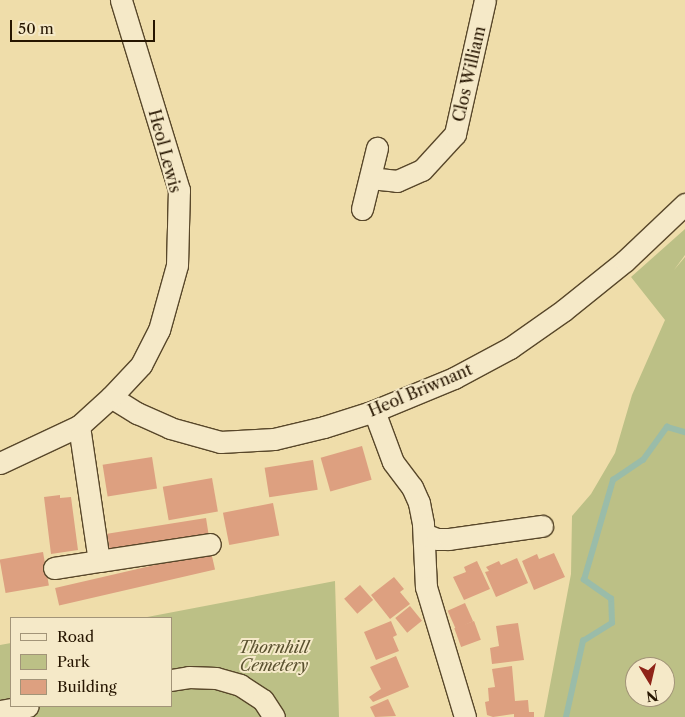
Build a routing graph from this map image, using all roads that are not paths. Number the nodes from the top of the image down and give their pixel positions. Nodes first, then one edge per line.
1 (121, 0) edge
2 (485, 0) edge
3 (377, 148) dead end
4 (370, 178) junction
5 (685, 204) edge
6 (362, 209) dead end
7 (111, 397) junction
8 (374, 411) junction
9 (79, 426) junction
10 (0, 463) edge
11 (542, 526) dead end
12 (424, 534) junction
13 (210, 544) dead end
14 (99, 561) junction
15 (54, 568) dead end
16 (172, 680) edge
17 (22, 707) edge
18 (0, 711) edge
19 (274, 717) edge
20 (465, 717) edge

1 - 7 street, Heol Lewis
2 - 4 street, Clos William
3 - 4 street
4 - 6 street
5 - 8 street, Heol Briwnant
7 - 8 street, Heol Briwnant
7 - 9 street, Heol Lewis
8 - 12 street
9 - 10 street, Heol Lewis
9 - 14 street
11 - 12 street
12 - 20 street
13 - 14 street
14 - 15 street
16 - 19 street
17 - 18 street

